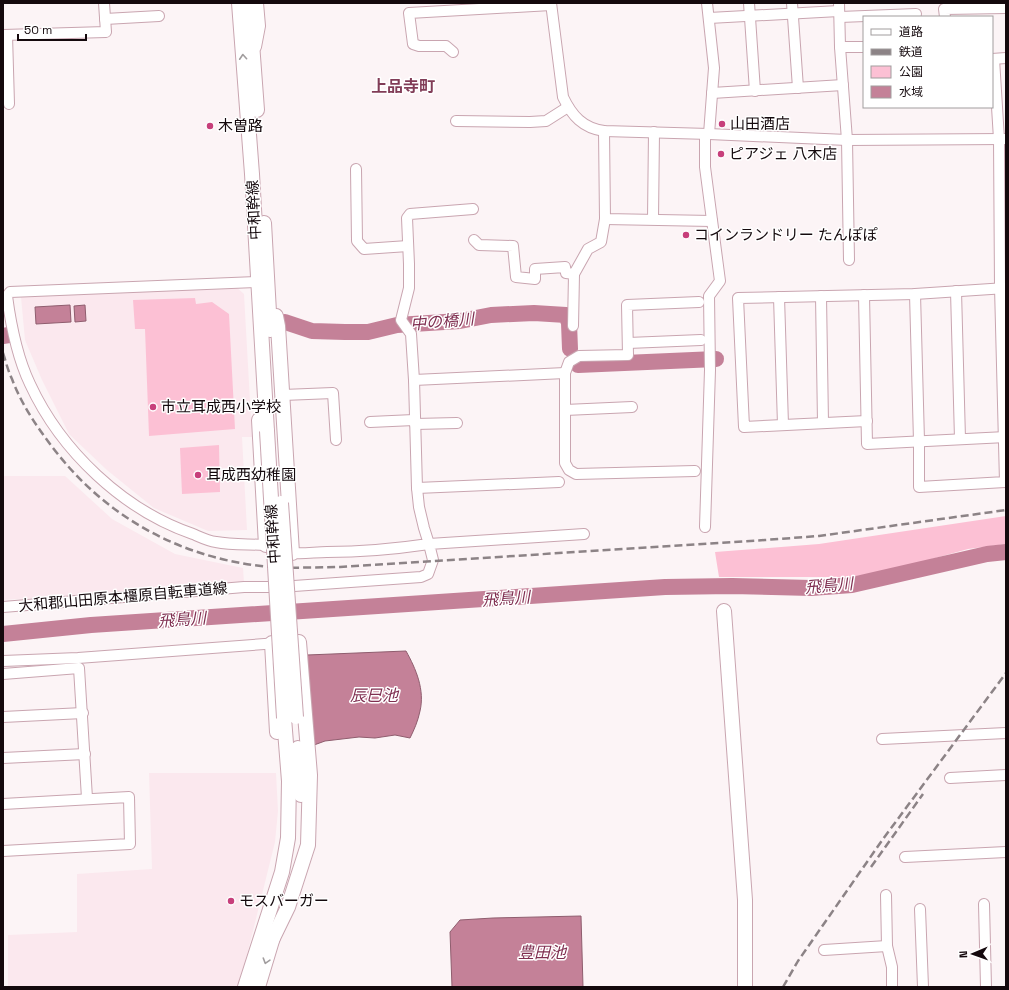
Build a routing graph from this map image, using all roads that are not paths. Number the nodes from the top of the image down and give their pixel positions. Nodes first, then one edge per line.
1 (104, 3) edge
2 (236, 3) edge
3 (239, 3) edge
4 (250, 3) edge
5 (258, 3) edge
6 (707, 3) edge
7 (749, 3) edge
8 (792, 3) edge
9 (551, 4) edge
10 (977, 6) edge
11 (1006, 8) edge
12 (944, 10) edge
13 (839, 11) edge
14 (793, 14) junction
15 (916, 14) dead end
16 (160, 16) dead end
17 (750, 16) junction
18 (709, 18) junction
19 (105, 19) junction
20 (241, 31) junction
21 (5, 35) edge
22 (840, 47) junction
23 (863, 47) edge
24 (452, 52) dead end
25 (1006, 58) edge
26 (993, 59) edge
27 (254, 60) junction
28 (843, 85) junction
29 (798, 88) junction
30 (755, 91) junction
31 (712, 93) junction
32 (9, 104) dead end
33 (568, 107) junction
34 (456, 121) dead end
35 (604, 131) junction
36 (654, 132) junction
37 (707, 134) junction
38 (1003, 139) edge
39 (847, 140) junction
40 (356, 169) dead end
41 (473, 209) dead end
42 (605, 219) junction
43 (653, 219) junction
44 (712, 221) junction
45 (474, 240) dead end
46 (408, 246) junction
47 (848, 260) dead end
48 (267, 268) junction
49 (574, 274) junction
50 (258, 282) junction
51 (1003, 288) edge
52 (956, 291) junction
53 (915, 294) junction
54 (864, 295) junction
55 (821, 296) junction
56 (780, 297) junction
57 (699, 302) dead end
58 (573, 326) dead end
59 (701, 340) dead end
60 (628, 343) junction
61 (565, 373) junction
62 (414, 380) junction
63 (283, 395) junction
64 (632, 407) dead end
65 (565, 410) junction
66 (867, 421) junction
67 (370, 422) dead end
68 (415, 422) junction
69 (457, 423) dead end
70 (823, 423) junction
71 (783, 425) junction
72 (271, 431) junction
73 (1005, 437) edge
74 (960, 439) junction
75 (336, 440) dead end
76 (919, 441) junction
77 (695, 471) dead end
78 (559, 482) dead end
79 (417, 488) junction
80 (706, 527) dead end
81 (584, 534) dead end
82 (429, 544) junction
83 (266, 545) junction
84 (292, 553) junction
85 (280, 587) junction
86 (3, 607) edge
87 (724, 611) dead end
88 (298, 642) dead end
89 (278, 643) junction
90 (3, 662) edge
91 (3, 674) edge
92 (83, 713) junction
93 (3, 717) edge
94 (290, 718) junction
95 (1006, 733) edge
96 (882, 739) dead end
97 (85, 754) junction
98 (3, 758) edge
99 (1006, 775) edge
100 (950, 778) dead end
101 (87, 798) junction
102 (3, 804) edge
103 (3, 851) edge
104 (1006, 852) edge
105 (905, 857) dead end
106 (886, 895) dead end
107 (984, 904) dead end
108 (920, 909) dead end
109 (267, 917) junction
110 (271, 942) junction
111 (887, 946) junction
112 (824, 950) dead end
113 (245, 987) edge
114 (258, 987) edge
115 (745, 987) edge
116 (892, 987) edge
117 (923, 987) edge
118 (986, 987) edge

1 - 19 street
2 - 20 street
3 - 20 main road, 中和幹線
4 - 27 main road, 中和幹線
5 - 27 street
6 - 18 street
7 - 17 street
8 - 14 street
9 - 24 street
9 - 33 street
10 - 11 street
10 - 12 street
13 - 14 street
13 - 15 street
13 - 22 street
14 - 17 street
14 - 29 street
16 - 19 street
17 - 18 street
17 - 30 street
18 - 31 street
19 - 21 street
50 -> 20 main road, 中和幹線
21 - 32 street
22 - 23 street
22 - 28 street
25 - 26 street
26 - 38 street
27 - 48 main road, 中和幹線
28 - 29 street
28 - 39 street
29 - 30 street
30 - 31 street
31 - 37 street
33 - 34 street
33 - 35 street
35 - 36 street
35 - 42 street
36 - 37 street
36 - 43 street
37 - 39 street
37 - 44 street
38 - 39 street
38 - 51 street
39 - 47 street
40 - 46 street
41 - 46 street
42 - 43 street
42 - 49 street
43 - 44 street
44 - 80 street
45 - 49 street
46 - 62 street, 大和郡山田原本橿原自転車道線
48 - 63 main road
48 - 72 main road, 中和幹線
49 - 58 street
50 - 72 main road, 中和幹線
50 - 83 main road
50 - 83 street
51 - 52 street
51 - 73 street
52 - 53 street
52 - 74 street
53 - 54 street
53 - 76 street
54 - 55 street
54 - 66 street
55 - 56 street
55 - 70 street
56 - 71 street
56 - 71 street
57 - 60 street
59 - 60 street
60 - 61 street
61 - 62 street
61 - 65 street
62 - 68 street, 大和郡山田原本橿原自転車道線
63 - 75 street
63 - 84 main road
64 - 65 street
65 - 77 street
66 - 70 street
66 - 76 street
67 - 68 street
68 - 69 street
68 - 79 street, 大和郡山田原本橿原自転車道線
70 - 71 street
72 - 94 main road, 中和幹線, bridge
73 - 74 street
73 - 76 street
74 - 76 street
78 - 79 street
79 - 82 street, 大和郡山田原本橿原自転車道線
81 - 82 street
82 - 84 street
82 - 85 street, 大和郡山田原本橿原自転車道線
83 - 84 street
85 - 86 street, 大和郡山田原本橿原自転車道線
85 - 89 main road
87 - 115 main road
88 - 110 main road
89 - 90 street
89 - 109 main road
91 - 92 street
92 - 93 street
92 - 97 street
94 - 109 main road, 中和幹線
94 - 110 main road, 中和幹線
95 - 96 street
97 - 98 street
97 - 101 street
99 - 100 street
101 - 102 street
101 - 103 street
104 - 105 street
106 - 111 street
107 - 118 street
108 - 117 street
109 - 113 main road, 中和幹線
110 -> 114 main road, 中和幹線
111 - 112 street
111 - 116 street

